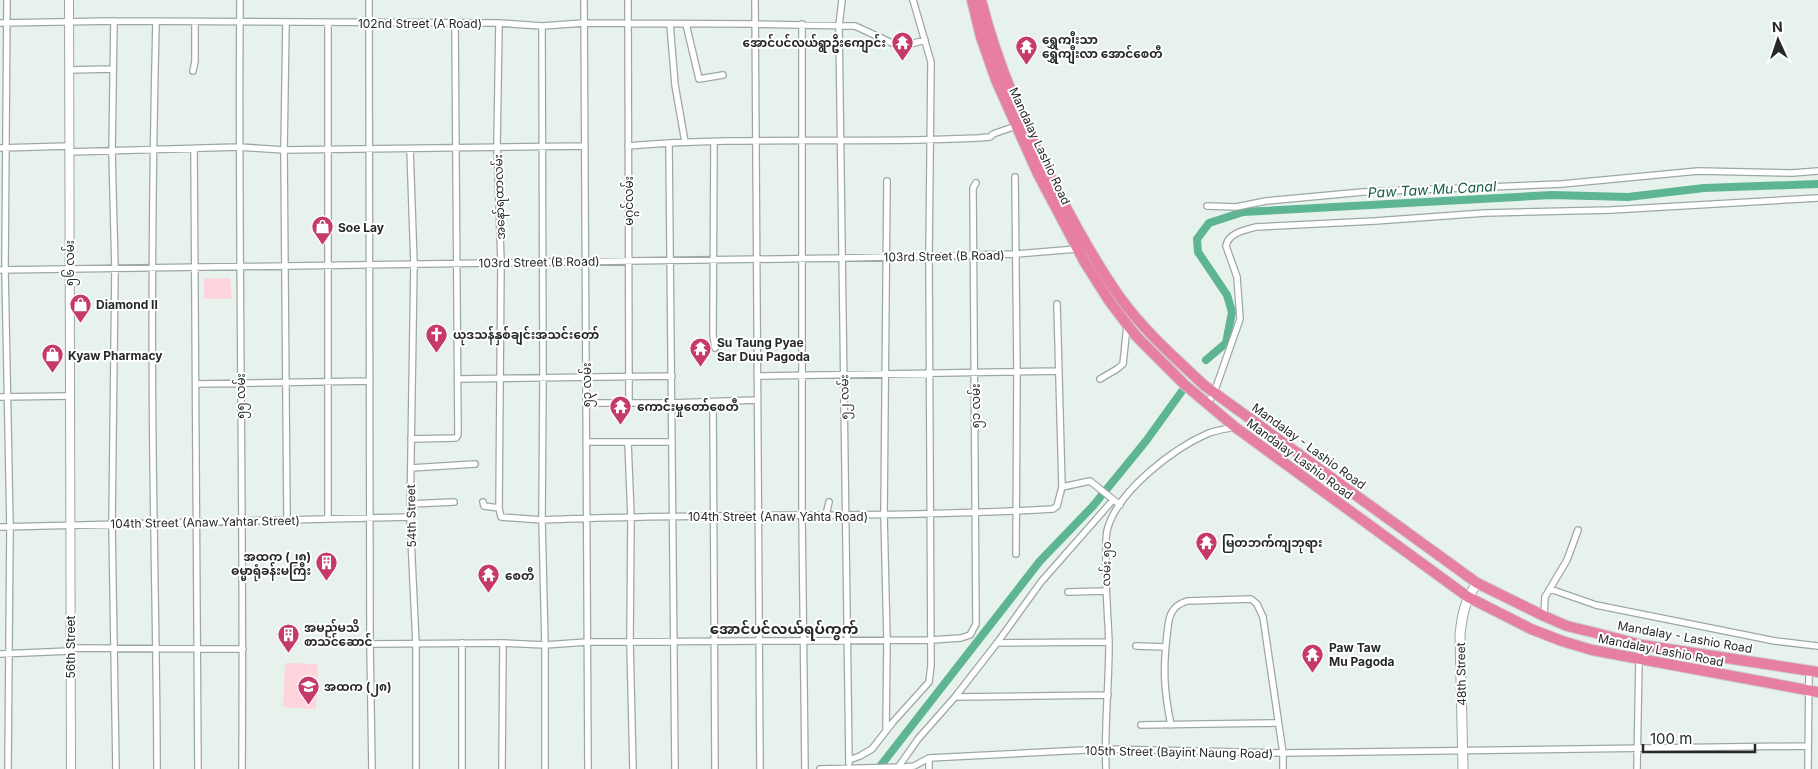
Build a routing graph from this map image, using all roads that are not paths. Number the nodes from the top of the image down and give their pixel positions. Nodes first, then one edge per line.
1 (7, 0) edge
2 (69, 0) edge
3 (240, 0) edge
4 (369, 0) edge
5 (584, 0) edge
6 (628, 0) edge
7 (755, 0) edge
8 (842, 0) edge
9 (913, 0) edge
10 (972, 0) edge
11 (981, 0) edge
12 (114, 21) junction
13 (156, 22) junction
14 (369, 22) junction
15 (0, 23) edge
16 (7, 23) junction
17 (69, 23) junction
18 (195, 23) junction
19 (239, 23) junction
20 (286, 23) junction
21 (328, 23) junction
22 (455, 23) junction
23 (499, 23) junction
24 (584, 23) junction
25 (628, 24) junction
26 (670, 24) junction
27 (686, 24) junction
28 (756, 24) junction
29 (802, 24) junction
30 (542, 26) junction
31 (839, 26) junction
32 (925, 40) junction
33 (112, 69) junction
34 (69, 70) junction
35 (193, 71) dead end
36 (724, 75) dead end
37 (1016, 126) junction
38 (756, 140) junction
39 (803, 140) junction
40 (930, 141) junction
41 (685, 142) junction
42 (714, 142) junction
43 (840, 142) junction
44 (669, 143) junction
45 (498, 146) junction
46 (585, 146) junction
47 (628, 146) junction
48 (239, 147) junction
49 (455, 147) junction
50 (542, 147) junction
51 (3, 148) edge
52 (369, 148) junction
53 (69, 149) junction
54 (194, 149) junction
55 (326, 149) junction
56 (410, 149) junction
57 (153, 150) junction
58 (284, 150) junction
59 (112, 152) junction
60 (1818, 171) edge
61 (1015, 177) dead end
62 (887, 180) dead end
63 (976, 183) dead end
64 (1818, 198) edge
65 (1207, 206) dead end
66 (1082, 247) junction
67 (1015, 254) junction
68 (975, 255) junction
69 (929, 256) junction
70 (887, 257) junction
71 (803, 258) junction
72 (843, 258) junction
73 (756, 259) junction
74 (628, 260) junction
75 (671, 260) junction
76 (714, 260) junction
77 (585, 261) junction
78 (501, 262) junction
79 (543, 262) junction
80 (457, 263) junction
81 (369, 264) junction
82 (414, 264) junction
83 (328, 265) junction
84 (240, 266) junction
85 (286, 266) junction
86 (196, 267) junction
87 (153, 268) junction
88 (69, 269) junction
89 (115, 269) junction
90 (2, 270) edge
91 (1057, 304) dead end
92 (1127, 325) junction
93 (715, 348) dead end
94 (1059, 371) junction
95 (975, 372) junction
96 (1017, 372) junction
97 (931, 373) junction
98 (886, 374) junction
99 (803, 375) junction
100 (844, 375) junction
101 (628, 376) junction
102 (672, 376) junction
103 (757, 376) junction
104 (586, 377) junction
105 (543, 378) junction
106 (458, 379) junction
107 (500, 379) junction
108 (1100, 379) dead end
109 (328, 381) junction
110 (370, 381) junction
111 (286, 382) junction
112 (196, 384) junction
113 (240, 384) junction
114 (1214, 393) junction
115 (7, 396) junction
116 (70, 396) junction
117 (0, 397) edge
118 (757, 400) junction
119 (629, 402) junction
120 (713, 402) junction
121 (586, 403) junction
122 (671, 403) junction
123 (1207, 404) junction
124 (1235, 427) junction
125 (411, 439) junction
126 (586, 442) junction
127 (628, 442) junction
128 (672, 442) junction
129 (475, 464) dead end
130 (411, 468) junction
131 (1062, 487) junction
132 (1113, 500) junction
133 (454, 502) dead end
134 (483, 502) dead end
135 (829, 502) dead end
136 (410, 504) junction
137 (1120, 506) junction
138 (499, 508) junction
139 (1015, 511) junction
140 (974, 512) junction
141 (930, 514) junction
142 (802, 515) junction
143 (826, 515) junction
144 (845, 515) junction
145 (884, 515) junction
146 (713, 516) junction
147 (758, 516) junction
148 (410, 517) junction
149 (630, 517) junction
150 (672, 517) junction
151 (370, 518) junction
152 (586, 518) junction
153 (328, 519) junction
154 (504, 519) joint
155 (287, 520) junction
156 (542, 520) junction
157 (242, 522) junction
158 (198, 523) junction
159 (154, 524) junction
160 (112, 525) junction
161 (71, 526) junction
162 (0, 527) edge
163 (10, 527) junction
164 (1578, 530) dead end
165 (1016, 554) dead end
166 (1477, 583) junction
167 (1550, 589) junction
168 (1105, 591) junction
169 (1068, 592) dead end
170 (1468, 597) junction
171 (1527, 608) junction
172 (1544, 616) junction
173 (1518, 622) junction
174 (1608, 636) junction
175 (847, 640) junction
176 (886, 640) junction
177 (931, 640) junction
178 (715, 641) junction
179 (759, 641) junction
180 (804, 641) junction
181 (587, 642) junction
182 (630, 642) junction
183 (673, 642) junction
184 (1109, 642) junction
185 (462, 643) junction
186 (503, 643) junction
187 (997, 643) junction
188 (370, 644) junction
189 (416, 644) junction
190 (1642, 644) junction
191 (545, 645) junction
192 (1136, 646) dead end
193 (1818, 646) edge
194 (1166, 647) junction
195 (114, 649) junction
196 (157, 649) junction
197 (197, 649) junction
198 (243, 649) junction
199 (70, 650) junction
200 (1604, 652) junction
201 (9, 653) junction
202 (0, 654) edge
203 (1639, 659) junction
204 (1758, 663) junction
205 (1814, 672) edge
206 (1756, 680) junction
207 (1813, 691) edge
208 (1108, 695) junction
209 (954, 697) junction
210 (1278, 723) junction
211 (1141, 725) dead end
212 (1170, 725) junction
213 (886, 730) junction
214 (1808, 746) junction
215 (1638, 748) junction
216 (1105, 749) junction
217 (1463, 752) junction
218 (1283, 753) junction
219 (929, 758) junction
220 (849, 760) junction
221 (849, 768) edge
222 (860, 768) edge
223 (897, 768) edge
224 (8, 769) edge
225 (71, 769) edge
226 (116, 769) edge
227 (157, 769) edge
228 (198, 769) edge
229 (242, 769) edge
230 (372, 769) edge
231 (416, 769) edge
232 (462, 769) edge
233 (502, 769) edge
234 (545, 769) edge
235 (588, 769) edge
236 (633, 769) edge
237 (675, 769) edge
238 (715, 769) edge
239 (760, 769) edge
240 (805, 769) edge
241 (820, 769) edge
242 (887, 769) edge
243 (929, 769) edge
244 (1106, 769) edge
245 (1283, 769) edge
246 (1463, 769) edge
247 (1638, 769) edge
248 (1808, 769) edge

1 - 16 street
2 - 17 street, ၅၆ လမ်း
3 - 19 street, ၅၅ လမ်း
4 - 14 street
5 - 24 street, ၅၃ လမ်း
6 - 25 street, မဂ္ဂင်လမ်း
7 - 28 street
8 - 31 street, ၅၂ လမ်း
9 - 32 street
10 - 37 highway, Mandalay Lashio Road
11 - 66 highway, Mandalay - Lashio Road
12 - 13 street, 102nd Street (A Road)
12 - 17 street, 102nd Street (A Road)
12 - 33 street
13 - 18 street, 102nd Street (A Road)
13 - 57 street
14 - 21 street, 102nd Street (A Road)
14 - 22 street, 102nd Street (A Road)
14 - 52 street
15 - 16 street, 102nd Street (A Road)
16 - 17 street, 102nd Street (A Road)
16 - 51 street
17 - 34 street, ၅၆ လမ်း
18 - 19 street, 102nd Street (A Road)
18 - 35 street
19 - 20 street, 102nd Street (A Road)
19 - 48 street, ၅၅ လမ်း
20 - 21 street, 102nd Street (A Road)
20 - 58 street
21 - 55 street
22 - 23 street, 102nd Street (A Road)
22 - 49 street
23 - 30 street, 102nd Street (A Road)
23 - 45 street, အနော်ရထာလမ်း
24 - 25 street, 102nd Street (A Road)
24 - 30 street, 102nd Street (A Road)
24 - 46 street, ၅၃ လမ်း
25 - 26 street, 102nd Street (A Road)
25 - 47 street, မဂ္ဂင်လမ်း
26 - 27 street, 102nd Street (A Road)
26 - 41 street
27 - 28 street, 102nd Street (A Road)
27 - 36 street
28 - 29 street, 102nd Street (A Road)
28 - 38 street
29 - 31 street, 102nd Street (A Road)
29 - 39 street
30 - 50 street
31 - 32 street, 102nd Street (A Road)
31 - 43 street, ၅၂ လမ်း
32 - 40 street
33 - 34 street
33 - 59 street
34 - 53 street, ၅၆ လမ်း
37 - 40 street
37 - 66 highway, Mandalay Lashio Road
38 - 39 street
38 - 42 street
38 - 73 street
39 - 43 street
39 - 71 street
40 - 43 street
40 - 69 street
41 - 42 street
41 - 44 street
42 - 76 street
43 - 72 street, ၅၂ လမ်း
44 - 47 street
44 - 75 street
45 - 49 street
45 - 50 street
45 - 78 street, အနော်ရထာလမ်း
46 - 50 street
46 - 77 street, ၅၃ လမ်း
47 - 74 street, မဂ္ဂင်လမ်း
48 - 54 street
48 - 58 street
48 - 84 street, ၅၅ လမ်း
49 - 56 street
49 - 80 street
50 - 79 street
51 - 53 street
51 - 90 street
52 - 55 street
52 - 56 street
52 - 81 street
53 - 59 street
53 - 88 street, ၅၆ လမ်း
54 - 57 street
54 - 86 street
55 - 58 street
55 - 83 street
56 - 82 street, 54th Street
57 - 59 street
57 - 87 street
58 - 85 street
59 - 89 street
60 - 65 street
61 - 67 street
62 - 70 street
63 - 68 street, ၅၁ လမ်း
64 - 114 street
66 - 67 street, 103rd Street (B Road)
66 - 92 highway, Mandalay Lashio Road
66 - 114 highway, Mandalay - Lashio Road
67 - 68 street, 103rd Street (B Road)
67 - 96 street
68 - 69 street, 103rd Street (B Road)
68 - 95 street, ၅၁ လမ်း
69 - 70 street, 103rd Street (B Road)
69 - 97 street
70 - 72 street, 103rd Street (B Road)
70 - 98 street
71 - 72 street, 103rd Street (B Road)
71 - 73 street, 103rd Street (B Road)
71 - 99 street
72 - 100 street, ၅၂ လမ်း
73 - 76 street, 103rd Street (B Road)
73 - 103 street
74 - 75 street, 103rd Street (B Road)
74 - 77 street, 103rd Street (B Road)
74 - 101 street, မဂ္ဂင်လမ်း
75 - 76 street, 103rd Street (B Road)
75 - 102 street
76 - 93 street
77 - 79 street, 103rd Street (B Road)
77 - 104 street, ၅၃ လမ်း
78 - 79 street, 103rd Street (B Road)
78 - 80 street, 103rd Street (B Road)
78 - 107 street, အနော်ရထာလမ်း
79 - 105 street
80 - 82 street, 103rd Street (B Road)
80 - 106 street
81 - 82 street, 103rd Street (B Road)
81 - 83 street, 103rd Street (B Road)
81 - 110 street
82 - 125 street, 54th Street
83 - 85 street, 103rd Street (B Road)
83 - 109 street
84 - 85 street, 103rd Street (B Road)
84 - 86 street, 103rd Street (B Road)
84 - 113 street, ၅၅ လမ်း
85 - 111 street
86 - 87 street, 103rd Street (B Road)
86 - 112 street
87 - 89 street, 103rd Street (B Road)
87 - 159 street
88 - 89 street, 103rd Street (B Road)
88 - 90 street, 103rd Street (B Road)
88 - 116 street, ၅၆ လမ်း
89 - 160 street
90 - 115 street
91 - 94 street
92 - 108 street
92 - 123 highway, Mandalay Lashio Road
94 - 96 street
94 - 131 street
95 - 96 street
95 - 97 street
95 - 140 street, ၅၁ လမ်း
96 - 139 street
97 - 98 street
97 - 141 street
98 - 100 street
98 - 145 street
99 - 100 street
99 - 103 street
99 - 142 street
100 - 144 street, ၅၂ လမ်း
101 - 102 street
101 - 104 street
101 - 119 street, မဂ္ဂင်လမ်း
102 - 122 street
103 - 118 street
104 - 105 street
104 - 121 street, ၅၃ လမ်း
105 - 107 street
105 - 156 street
106 - 107 street
106 - 125 street
107 - 138 street, အနော်ရထာလမ်း
109 - 110 street
109 - 111 street
109 - 153 street
110 - 151 street
111 - 113 street
111 - 155 street
112 - 113 street
112 - 158 street
113 - 157 street, ၅၅ လမ်း
114 - 123 street
114 - 166 highway, Mandalay - Lashio Road
115 - 116 street
115 - 117 street
115 - 163 street
116 - 161 street, ၅၆ လမ်း
118 - 120 street
118 - 147 street
119 - 121 street
119 - 122 street
120 - 122 street
120 - 146 street
121 - 126 street, ၅၃ လမ်း
122 - 128 street
123 - 124 highway, Mandalay Lashio Road
124 - 137 street, လမ်း ၅၀
124 - 170 highway, Mandalay Lashio Road
125 - 130 street, 54th Street
126 - 127 street
126 - 152 street, ၅၃ လမ်း
127 - 128 street
127 - 149 street
128 - 150 street
129 - 130 street
130 - 136 street, 54th Street
131 - 132 street
131 - 139 street, 104th Street (Anaw Yahta Road)
132 - 137 street
132 - 187 street
133 - 136 street
134 - 138 street
135 - 143 street
136 - 148 street, 54th Street
137 - 168 street, လမ်း ၅၀
138 - 154 street, အနော်ရထာလမ်း
139 - 140 street, 104th Street (Anaw Yahta Road)
139 - 165 street
140 - 141 street, 104th Street (Anaw Yahta Road)
140 - 177 street, ၅၁ လမ်း
141 - 145 street, 104th Street (Anaw Yahta Road)
141 - 177 street
142 - 143 street, 104th Street (Anaw Yahta Road)
142 - 147 street, 104th Street (Anaw Yahta Road)
142 - 180 street
143 - 144 street, 104th Street (Anaw Yahta Road)
144 - 145 street, 104th Street (Anaw Yahta Road)
144 - 175 street, ၅၂ လမ်း
145 - 176 street
146 - 147 street, 104th Street (Anaw Yahta Road)
146 - 150 street, 104th Street (Anaw Yahta Road)
146 - 178 street
147 - 179 street
148 - 151 street, 104th Street (Anaw Yahtar Street)
148 - 189 street, 54th Street
149 - 150 street, 104th Street (Anaw Yahta Road)
149 - 152 street, 104th Street (Anaw Yahta Road)
149 - 182 street
150 - 183 street
151 - 153 street, 104th Street (Anaw Yahtar Street)
151 - 188 street
152 - 156 street, 104th Street (Anaw Yahta Road)
152 - 181 street, ၅၃ လမ်း
153 - 155 street, 104th Street (Anaw Yahtar Street)
154 - 156 street, 104th Street (Anaw Yahta Road)
155 - 157 street, 104th Street (Anaw Yahtar Street)
156 - 191 street
157 - 158 street, 104th Street (Anaw Yahtar Street)
157 - 198 street, ၅၅ လမ်း
158 - 159 street, 104th Street (Anaw Yahtar Street)
158 - 197 street
159 - 160 street, 104th Street (Anaw Yahtar Street)
159 - 196 street
160 - 161 street, 104th Street (Anaw Yahtar Street)
160 - 195 street
161 - 163 street, 104th Street (Anaw Yahtar Street)
161 - 199 street, 56th Street
162 - 163 street, 104th Street (Anaw Yahtar Street)
163 - 201 street
164 - 167 street
166 - 170 main road, 48th Street
166 - 171 highway, Mandalay - Lashio Road
167 - 172 street
167 - 193 street
168 - 169 street
168 - 184 street, လမ်း ၅၀
170 - 173 highway, Mandalay Lashio Road
170 - 217 main road, 48th Street
171 - 172 highway, Mandalay - Lashio Road
171 - 173 highway
172 - 174 highway, Mandalay - Lashio Road
173 - 200 highway, Mandalay Lashio Road
174 - 190 highway, Mandalay - Lashio Road
174 - 200 highway
175 - 176 street
175 - 180 street
175 - 220 street, ၅၂ လမ်း
176 - 177 street
176 - 213 street
177 - 213 street
178 - 179 street
178 - 183 street
178 - 238 street
179 - 180 street
179 - 239 street
180 - 240 street
181 - 182 street
181 - 191 street
181 - 235 street, ၅၃ လမ်း
182 - 183 street
182 - 236 street
183 - 237 street
184 - 187 street
184 - 208 street, လမ်း ၅၀
185 - 186 street
185 - 189 street
185 - 232 street
186 - 191 street
186 - 233 street
187 - 209 street
188 - 189 street
188 - 230 street
189 - 231 street, 54th Street
190 - 203 street
190 - 204 highway, Mandalay - Lashio Road
191 - 234 street
192 - 194 street
194 - 210 street
194 - 212 street
195 - 196 street
195 - 199 street
195 - 226 street
196 - 197 street
196 - 227 street
197 - 198 street
197 - 228 street
198 - 229 street, ၅၅ လမ်း
199 - 201 street
199 - 225 street, 56th Street
200 - 203 highway, Mandalay Lashio Road
201 - 202 street
201 - 224 street
203 - 206 highway, Mandalay Lashio Road
203 - 215 street
204 - 205 highway, Mandalay - Lashio Road
204 - 206 highway
205 - 207 street
206 - 207 highway, Mandalay Lashio Road
207 - 214 street
208 - 209 street
208 - 216 street, လမ်း ၅၀
209 - 223 street
210 - 212 street
210 - 218 street
211 - 212 street
213 - 220 street
214 - 215 street, 105th Street (Bayint Naung Road)
214 - 248 street
215 - 217 street, 105th Street (Bayint Naung Road)
215 - 247 street
216 - 218 street, 105th Street (Bayint Naung Road)
216 - 219 street, 105th Street (Bayint Naung Road)
216 - 244 street, လမ်း ၅၀
217 - 218 street, 105th Street (Bayint Naung Road)
217 - 246 main road, 48th Street
218 - 245 street
219 - 223 street, 105th Street (Bayint Naung Road)
219 - 243 street
220 - 221 street, ၅၂ လမ်း
221 - 222 street, 105th Street (Bayint Naung Road)
221 - 241 street
222 - 242 street, 105th Street (Bayint Naung Road)
223 - 242 street, 105th Street (Bayint Naung Road)

